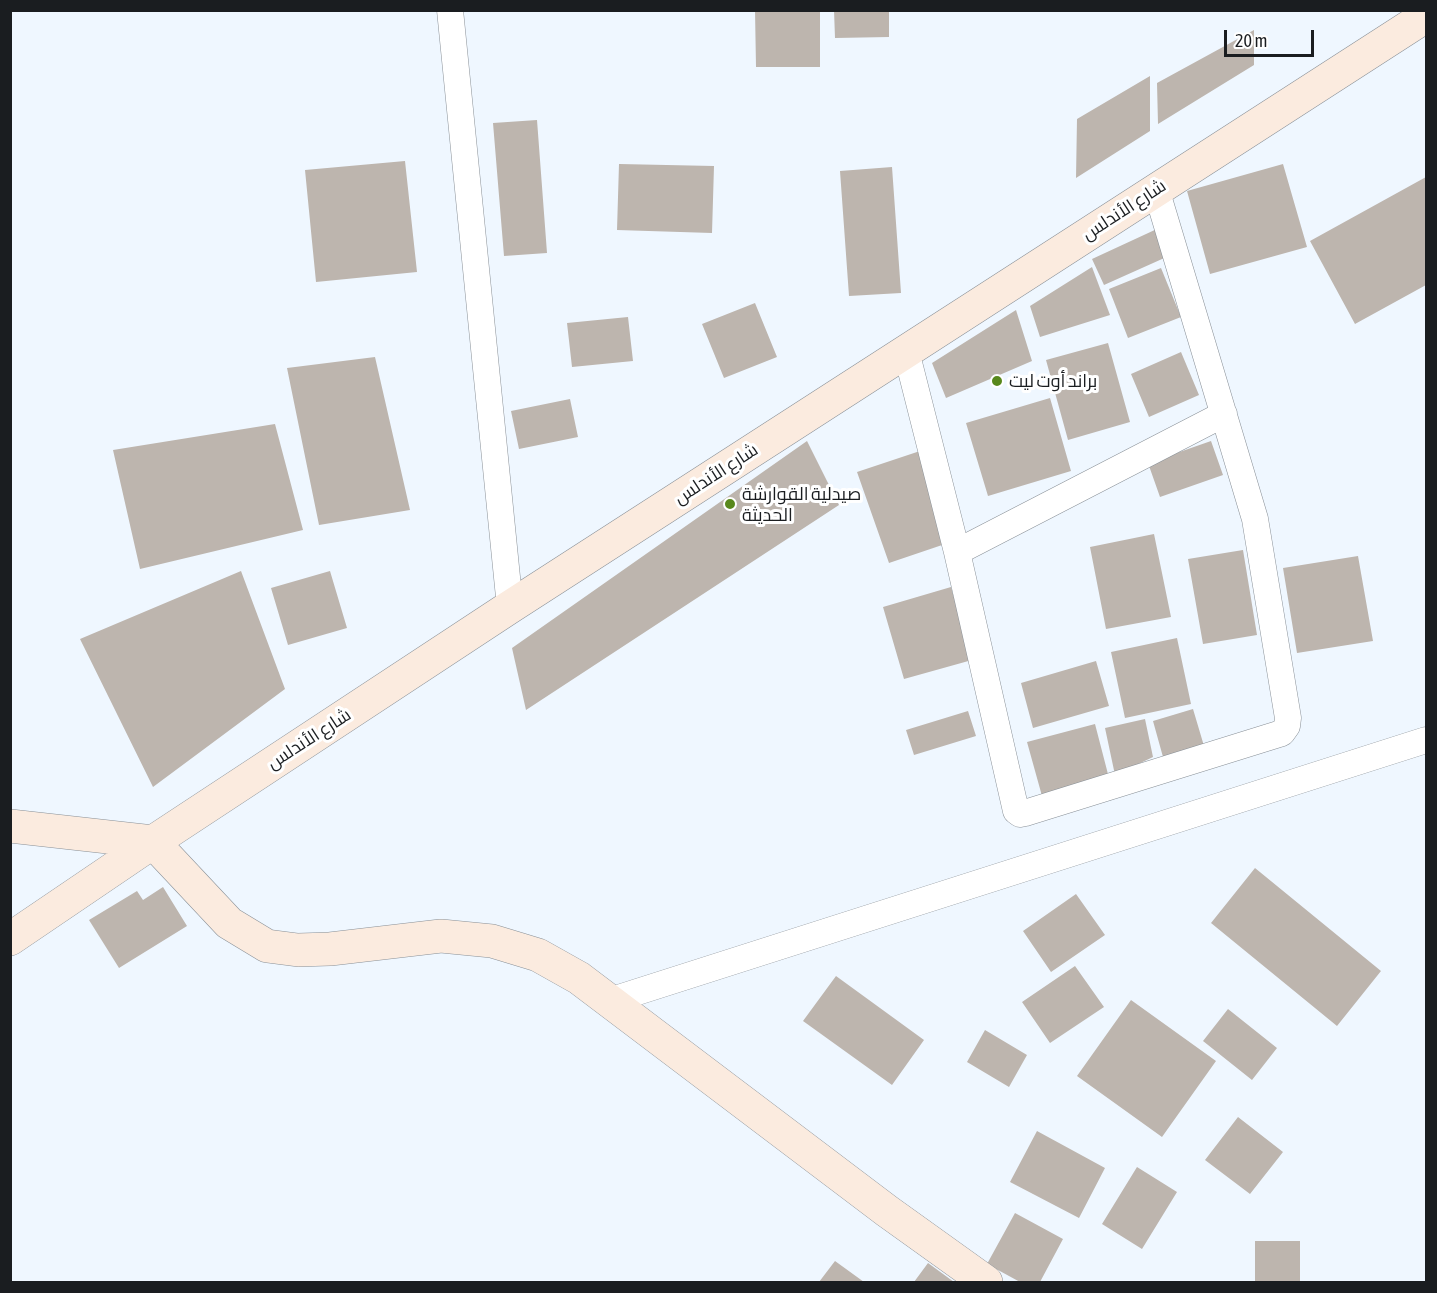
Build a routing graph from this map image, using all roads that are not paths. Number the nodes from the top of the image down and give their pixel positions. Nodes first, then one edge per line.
1 (450, 10) edge
2 (1426, 16) edge
3 (1156, 189) junction
4 (906, 351) junction
5 (1224, 414) junction
6 (957, 552) junction
7 (510, 607) junction
8 (1426, 740) edge
9 (10, 826) edge
10 (153, 842) junction
11 (10, 939) edge
12 (609, 1001) junction
13 (986, 1282) edge

1 - 7 street
2 - 3 main road, شارع الأندلس
3 - 4 main road, شارع الأندلس
3 - 5 street
4 - 6 street
4 - 7 main road, شارع الأندلس
5 - 6 street
5 - 6 street
7 - 10 main road, شارع الأندلس
8 - 12 street
9 - 10 main road
10 - 11 main road, شارع الأندلس
10 - 12 main road
12 - 13 main road

